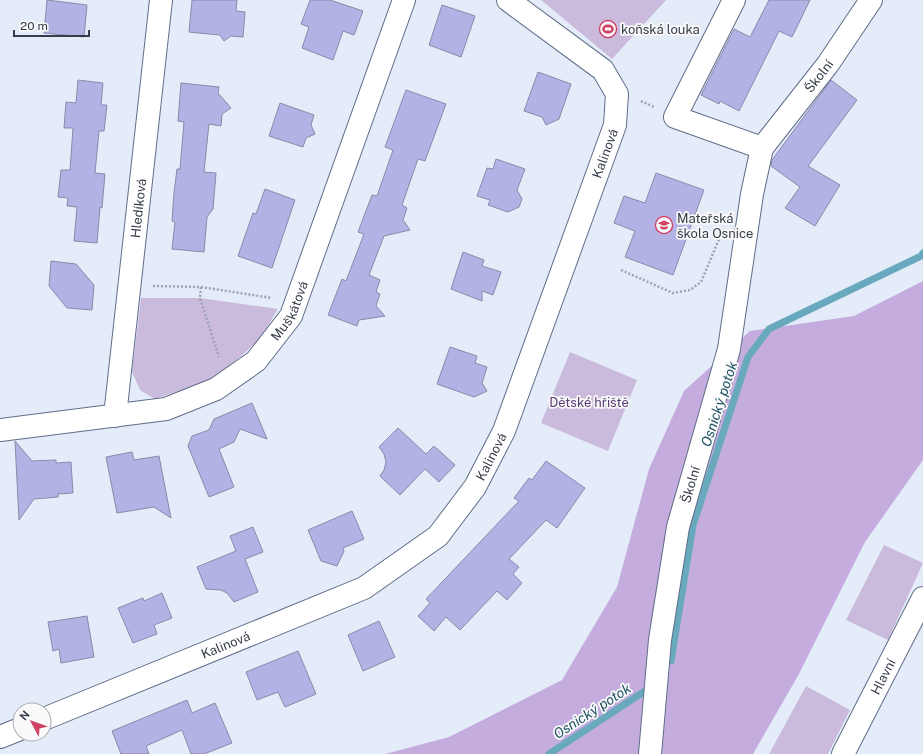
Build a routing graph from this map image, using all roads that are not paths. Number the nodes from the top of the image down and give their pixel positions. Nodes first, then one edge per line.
1 (160, 0) edge
2 (404, 0) edge
3 (508, 0) edge
4 (734, 0) edge
5 (871, 0) edge
6 (762, 148) junction
7 (115, 416) junction
8 (0, 430) edge
9 (923, 598) edge
10 (52, 716) edge
11 (12, 732) edge
12 (0, 737) edge
13 (650, 754) edge
14 (843, 754) edge

1 - 7 street, Hledíková
2 - 7 street, Muškátová
3 - 10 street, Kalinová
4 - 6 street
5 - 6 street, Školní
6 - 13 street, Školní
7 - 8 street, Muškátová
9 - 14 street, Hlavní
11 - 12 street

